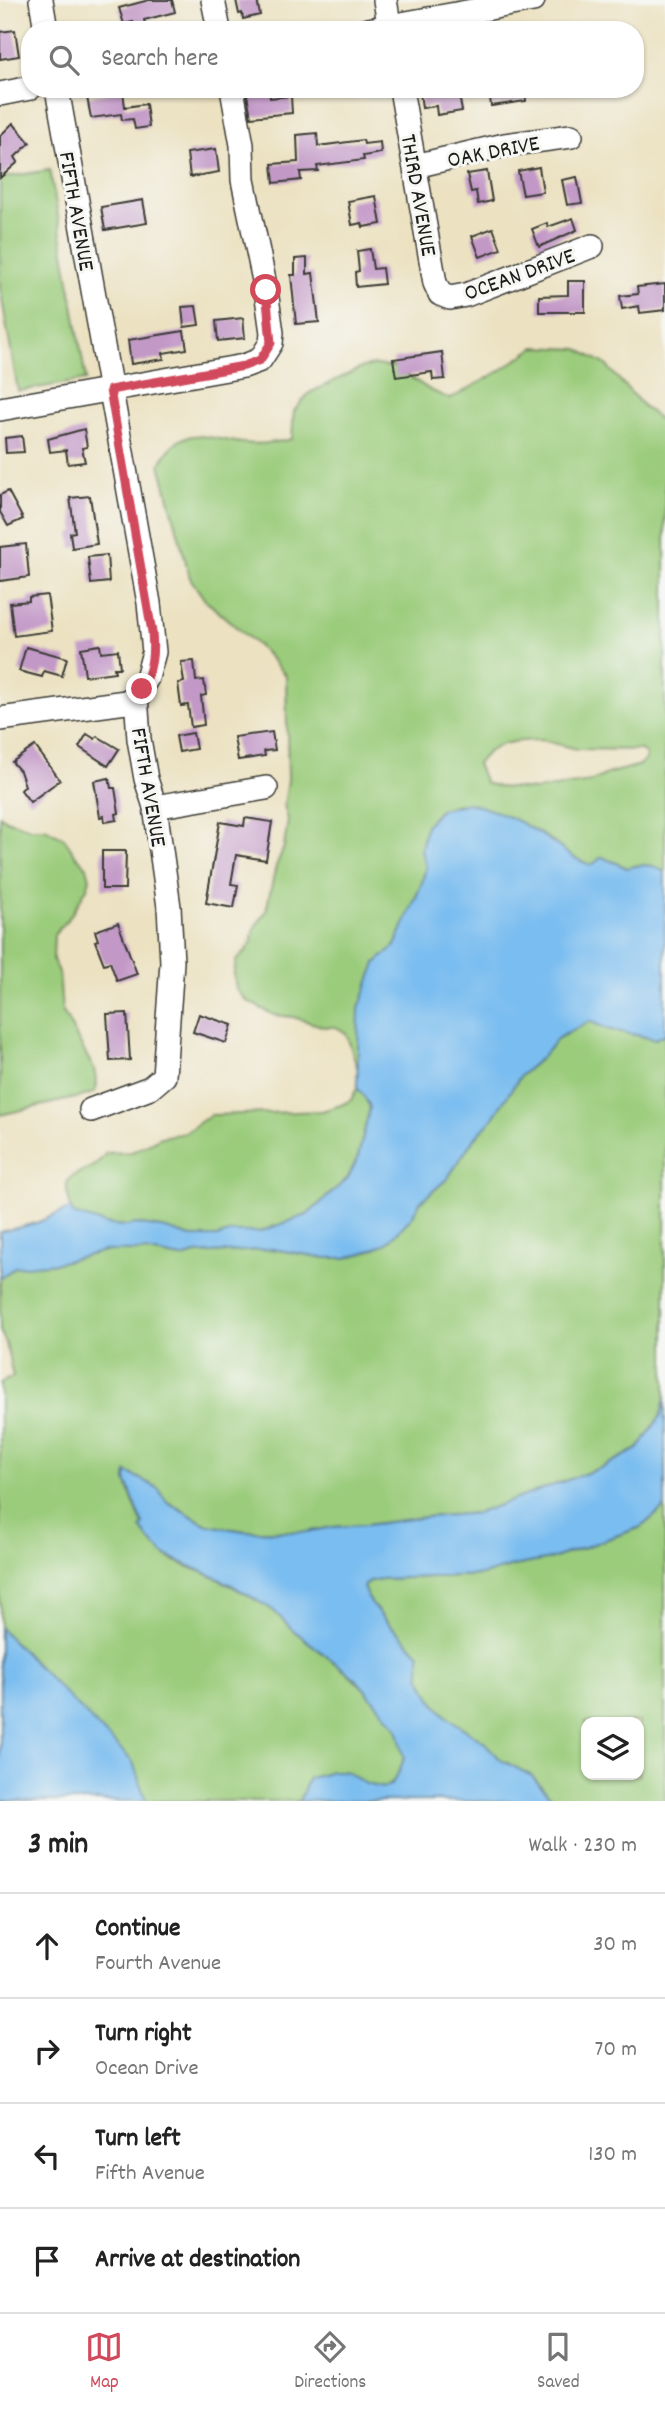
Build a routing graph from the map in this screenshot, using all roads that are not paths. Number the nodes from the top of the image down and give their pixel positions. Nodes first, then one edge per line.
1 (41, 0) edge
2 (213, 0) edge
3 (385, 0) edge
4 (533, 0) edge
5 (44, 21) edge
6 (217, 21) edge
7 (384, 21) edge
8 (420, 21) edge
9 (21, 90) edge
10 (0, 94) edge
11 (59, 98) edge
12 (234, 98) edge
13 (403, 98) edge
14 (571, 136) dead end
15 (415, 166) junction
16 (592, 246) dead end
17 (445, 297) joint
18 (110, 390) junction
19 (0, 409) edge
20 (136, 696) junction
21 (0, 719) edge
22 (266, 788) dead end
23 (155, 807) junction
24 (91, 1111) dead end

1 - 5 street
2 - 6 street
3 - 7 street
4 - 8 street
9 - 10 street
11 - 18 street, FIFTH AVENUE
12 - 18 street
13 - 15 street, THIRD AVENUE
14 - 15 street, OAK DRIVE
15 - 17 street, THIRD AVENUE
16 - 17 street, OCEAN DRIVE
18 - 19 street
18 - 20 street, FIFTH AVENUE
20 - 21 street
20 - 23 street, FIFTH AVENUE
22 - 23 street
23 - 24 street, FIFTH AVENUE

